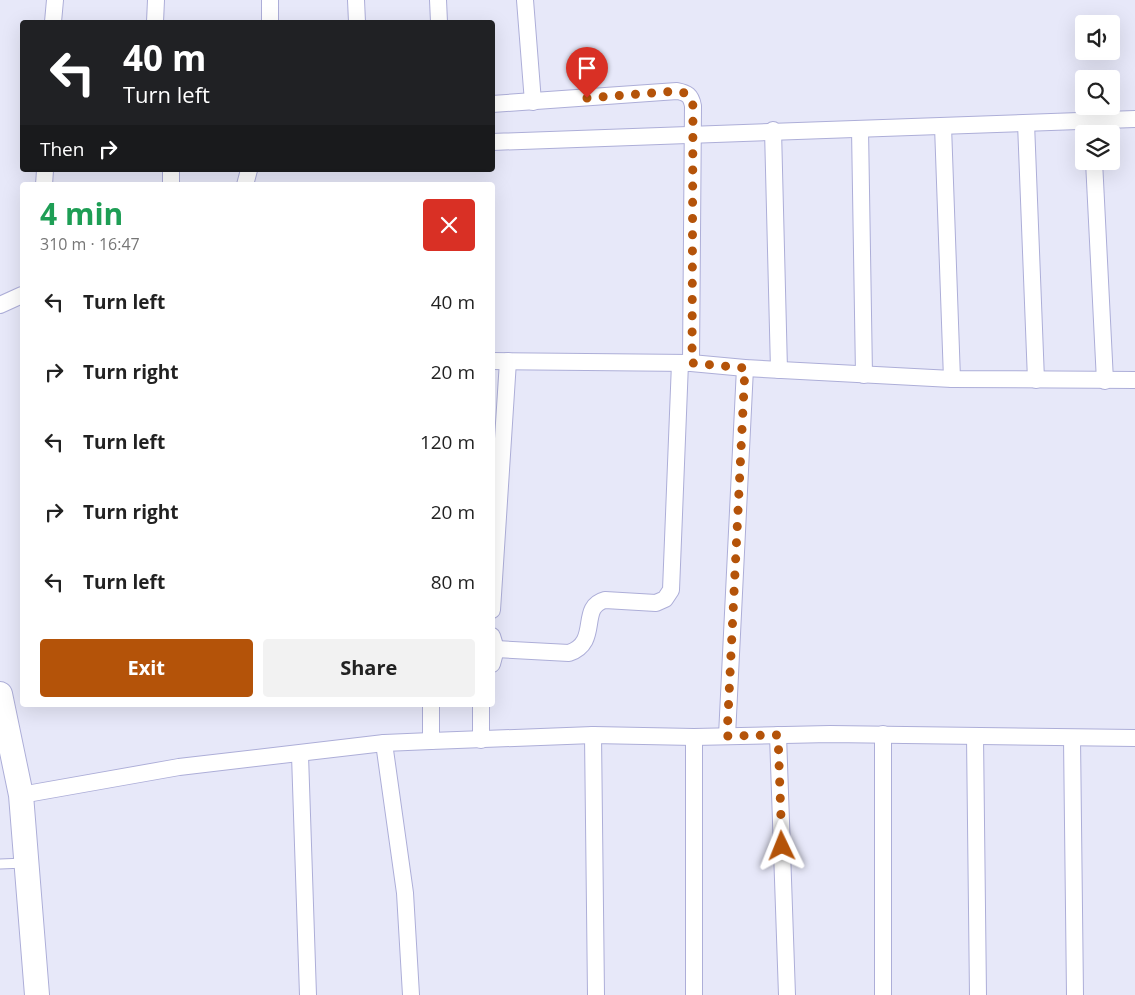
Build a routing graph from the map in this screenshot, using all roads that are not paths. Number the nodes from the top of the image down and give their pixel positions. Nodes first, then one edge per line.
1 (55, 0) edge
2 (156, 0) edge
3 (270, 0) edge
4 (356, 0) edge
5 (438, 0) edge
6 (525, 0) edge
7 (53, 20) edge
8 (155, 20) edge
9 (270, 20) edge
10 (358, 20) edge
11 (439, 20) edge
12 (533, 102) junction
13 (495, 104) edge
14 (1135, 119) edge
15 (1026, 123) junction
16 (1103, 125) edge
17 (943, 126) junction
18 (1075, 126) edge
19 (860, 129) junction
20 (773, 130) junction
21 (692, 133) junction
22 (495, 142) edge
23 (1094, 170) edge
24 (20, 296) edge
25 (0, 305) edge
26 (500, 361) edge
27 (686, 363) junction
28 (745, 368) junction
29 (779, 370) junction
30 (864, 374) junction
31 (952, 379) junction
32 (1036, 380) junction
33 (1135, 380) edge
34 (1105, 381) junction
35 (495, 517) edge
36 (495, 650) edge
37 (0, 694) edge
38 (431, 707) edge
39 (481, 707) edge
40 (883, 734) junction
41 (593, 735) junction
42 (778, 735) junction
43 (727, 736) junction
44 (975, 736) junction
45 (694, 737) junction
46 (1072, 738) junction
47 (1135, 738) edge
48 (481, 740) junction
49 (431, 741) junction
50 (384, 744) junction
51 (300, 755) junction
52 (20, 795) junction
53 (26, 863) junction
54 (0, 864) edge
55 (37, 995) edge
56 (308, 995) edge
57 (411, 995) edge
58 (596, 995) edge
59 (694, 995) edge
60 (787, 995) edge
61 (883, 995) edge
62 (978, 995) edge
63 (1075, 995) edge

1 - 7 street
2 - 8 street
3 - 9 street
4 - 10 street
5 - 11 street
6 - 12 street
12 - 13 street
12 - 21 street
14 - 16 street
15 - 17 street
15 - 18 street
15 - 32 street
17 - 19 street
17 - 31 street
19 - 20 street
19 - 30 street
20 - 21 street
20 - 29 street
21 - 22 street
21 - 27 street
23 - 34 street
24 - 25 street
26 - 27 street
26 - 35 street
27 - 28 street
27 - 36 street
28 - 29 street
28 - 43 street
29 - 30 street
30 - 31 street
31 - 32 street
32 - 34 street
33 - 34 street
37 - 52 main road
38 - 49 street
39 - 48 street
40 - 42 street
40 - 44 street
40 - 61 street
41 - 45 street
41 - 48 street
41 - 58 street
42 - 43 street
42 - 60 street
43 - 45 street
44 - 46 street
44 - 62 street
45 - 59 street
46 - 47 street
46 - 63 street
48 - 49 street
49 - 50 street
50 - 51 street
50 - 57 street
51 - 52 street
51 - 56 street
52 - 53 main road
53 - 54 lane
53 - 55 main road

